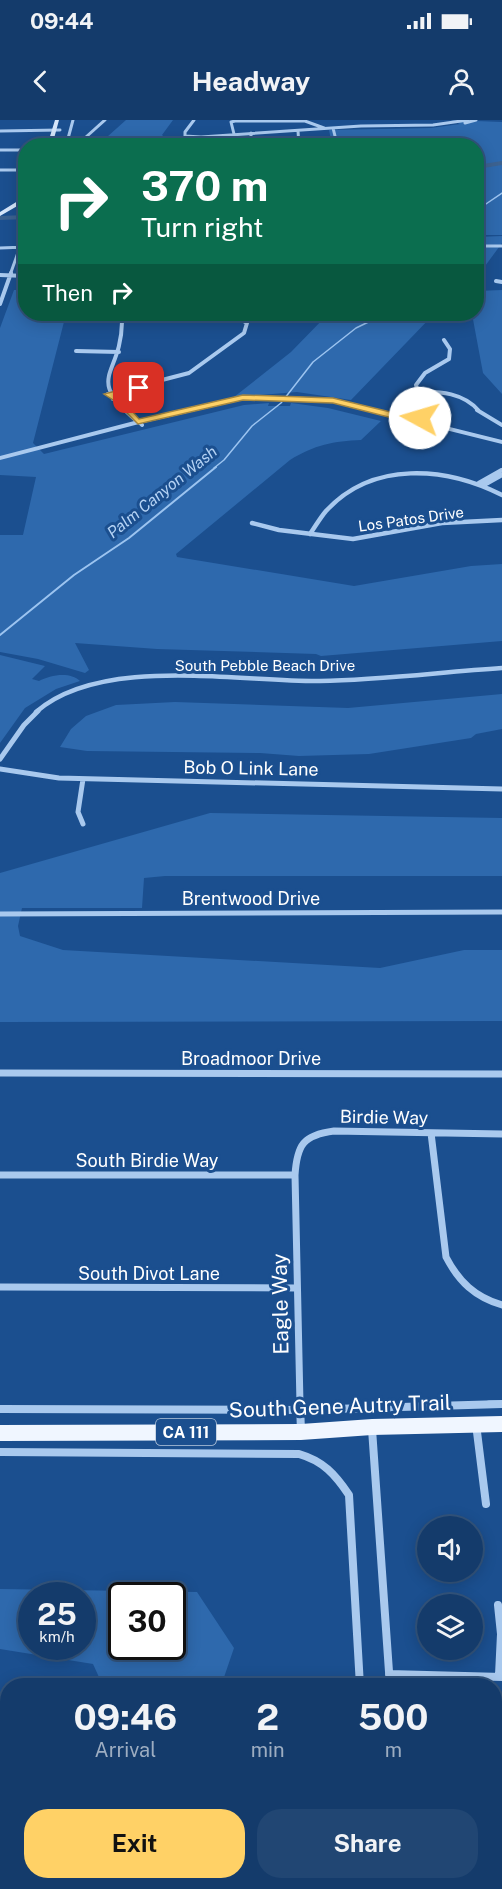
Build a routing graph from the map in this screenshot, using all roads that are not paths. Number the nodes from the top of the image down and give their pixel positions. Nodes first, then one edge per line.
1 (57, 120) edge
2 (63, 120) edge
3 (73, 120) edge
4 (105, 120) edge
5 (194, 120) edge
6 (349, 120) edge
7 (386, 120) edge
8 (472, 120) edge
9 (357, 126) junction
10 (391, 126) junction
11 (333, 128) junction
12 (324, 129) junction
13 (0, 130) edge
14 (56, 130) junction
15 (298, 131) junction
16 (251, 133) junction
17 (234, 134) junction
18 (201, 137) joint
19 (52, 138) edge
20 (56, 138) edge
21 (68, 138) edge
22 (85, 138) edge
23 (251, 138) edge
24 (298, 138) edge
25 (336, 138) edge
26 (0, 150) edge
27 (18, 150) edge
28 (0, 170) edge
29 (18, 170) edge
30 (18, 205) edge
31 (0, 216) edge
32 (484, 246) edge
33 (502, 246) edge
34 (0, 248) edge
35 (18, 248) edge
36 (18, 253) edge
37 (0, 275) edge
38 (10, 275) junction
39 (18, 276) edge
40 (496, 281) dead end
41 (502, 282) edge
42 (0, 304) edge
43 (123, 321) edge
44 (244, 321) edge
45 (444, 340) dead end
46 (76, 351) dead end
47 (119, 352) junction
48 (418, 390) junction
49 (108, 394) junction
50 (325, 401) junction
51 (420, 422) junction
52 (140, 423) junction
53 (502, 424) edge
54 (502, 442) edge
55 (502, 447) edge
56 (0, 458) edge
57 (0, 464) edge
58 (502, 470) edge
59 (502, 475) edge
60 (479, 483) junction
61 (484, 485) junction
62 (502, 495) edge
63 (502, 520) edge
64 (252, 523) dead end
65 (310, 534) junction
66 (502, 668) edge
67 (0, 759) edge
68 (0, 769) edge
69 (83, 779) junction
70 (502, 789) edge
71 (83, 824) dead end
72 (502, 912) edge
73 (0, 914) edge
74 (0, 1072) edge
75 (502, 1074) edge
76 (431, 1133) junction
77 (502, 1134) edge
78 (0, 1175) edge
79 (295, 1175) junction
80 (0, 1287) edge
81 (297, 1288) junction
82 (502, 1305) edge
83 (502, 1404) edge
84 (0, 1409) edge
85 (300, 1410) junction
86 (476, 1424) junction
87 (502, 1424) edge
88 (372, 1427) junction
89 (301, 1432) junction
90 (0, 1433) edge
91 (0, 1452) edge
92 (486, 1504) dead end
93 (498, 1605) dead end
94 (389, 1674) junction
95 (500, 1676) edge
96 (360, 1678) edge
97 (389, 1678) edge

1 - 14 main road
2 - 14 main road
3 - 21 street
4 - 22 street
5 - 18 street
6 - 9 street
7 - 10 street
8 - 10 street
9 - 10 street
9 - 11 street
11 - 12 street
11 - 25 street
12 - 15 street
12 - 17 street
13 - 14 street
14 - 19 main road
14 - 20 main road
15 - 16 street
15 - 24 street
16 - 17 street
16 - 23 street
17 - 18 street
26 - 27 street
28 - 29 street
30 - 31 main road
32 - 33 street
34 - 35 street
36 - 38 street
37 - 38 street
38 - 39 street
38 - 42 street
40 - 41 street
43 - 47 street
44 - 49 street
45 - 48 street
46 - 47 street
47 - 49 street
48 - 51 street
48 - 53 street
49 - 52 street
50 - 51 street
50 - 52 street
50 - 55 street
51 - 54 street
52 - 56 street
52 - 57 street
58 - 60 street
59 - 61 street
60 - 61 street
60 - 65 street
61 - 62 street
63 - 65 street, Los Patos Drive
64 - 65 street, Los Patos Drive
66 - 67 street, South Pebble Beach Drive
68 - 69 street, Bob O Link Lane
69 - 70 street, Bob O Link Lane
69 - 71 street
72 - 73 street, Brentwood Drive
74 - 75 street, Broadmoor Drive
76 - 77 street, Birdie Way
76 - 79 street, Birdie Way
76 - 82 street
78 - 79 street, South Birdie Way
79 - 81 street, Eagle Way
80 - 81 street, South Divot Lane
81 - 85 street, Eagle Way
83 - 85 street, South Gene Autry Trail
84 - 85 street, South Gene Autry Trail
85 - 89 street, Eagle Way
86 - 87 main road, South Gene Autry Trail / CA 111
86 - 88 main road, South Gene Autry Trail / CA 111
86 - 92 street
88 - 89 main road, South Gene Autry Trail / CA 111
88 - 94 street
89 - 90 main road, South Gene Autry Trail / CA 111
91 - 96 street
93 - 95 street
94 - 95 street
94 - 97 street

